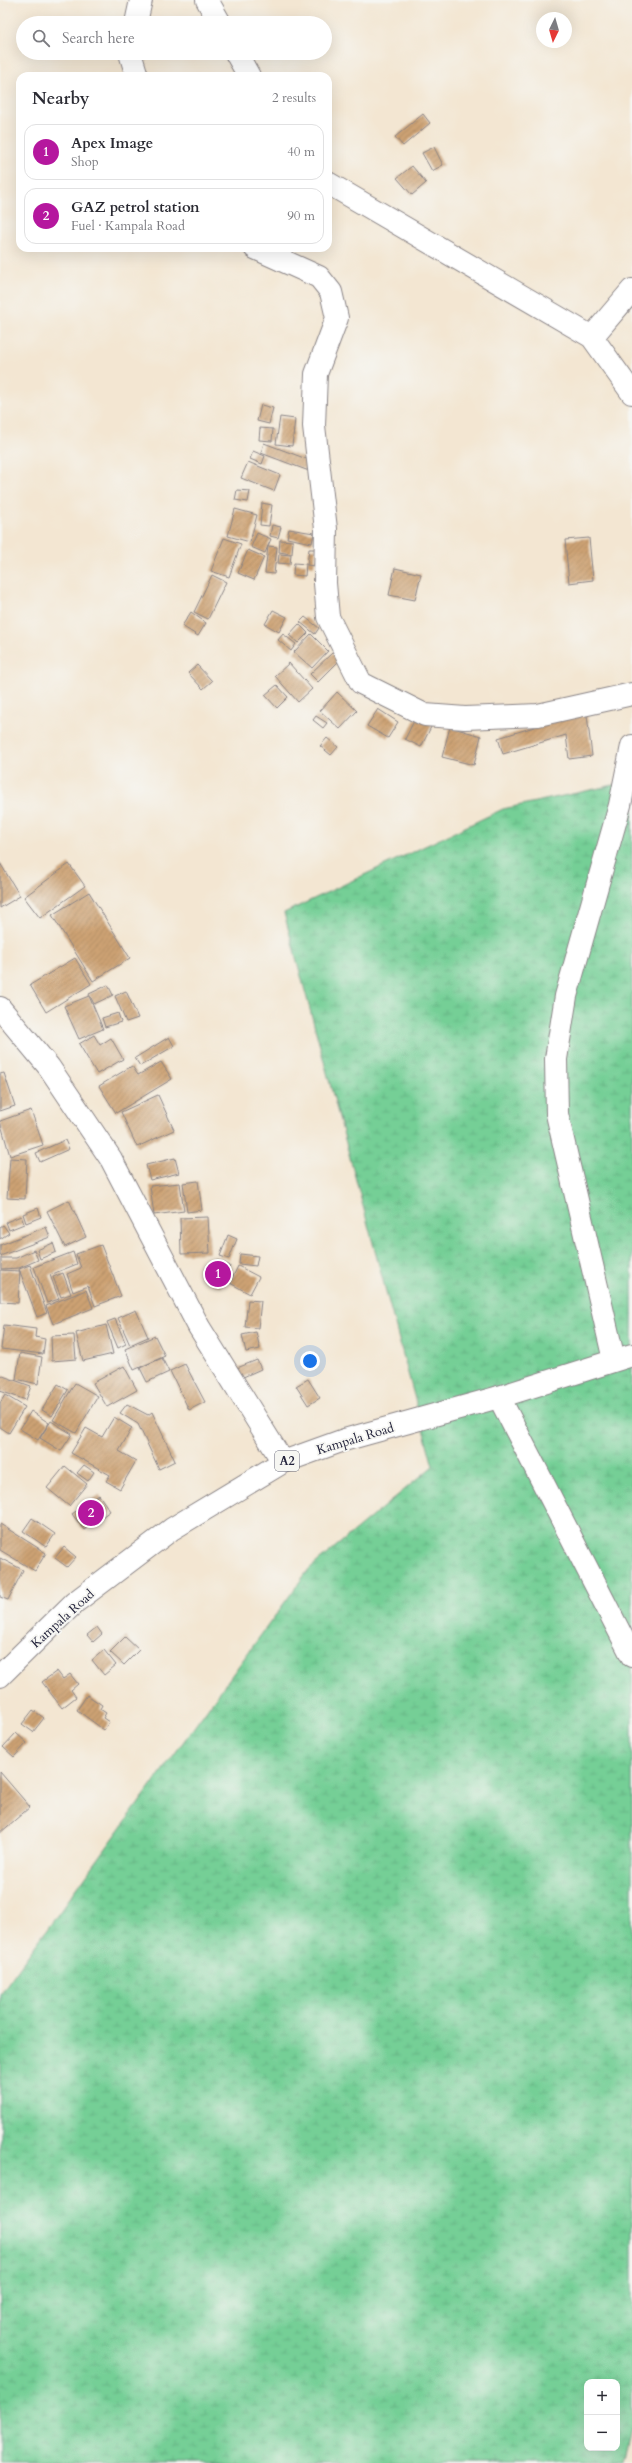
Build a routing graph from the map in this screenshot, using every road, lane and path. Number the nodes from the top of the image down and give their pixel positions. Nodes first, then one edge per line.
1 (141, 0) edge
2 (207, 0) edge
3 (138, 16) edge
4 (216, 16) edge
5 (132, 60) edge
6 (240, 60) edge
7 (136, 72) edge
8 (247, 72) edge
9 (332, 185) edge
10 (264, 252) edge
11 (632, 290) edge
12 (592, 337) junction
13 (632, 393) edge
14 (632, 694) edge
15 (632, 746) edge
16 (0, 1008) edge
17 (623, 1358) edge
18 (499, 1397) junction
19 (283, 1462) junction
20 (632, 1656) edge
21 (0, 1676) edge

1 - 3 street
2 - 4 street
5 - 7 street
6 - 8 street
9 - 12 street
10 - 14 street
11 - 12 street
12 - 13 street
15 - 17 street
16 - 19 street
17 - 18 street, Kampala Road / A2
18 - 19 street, Kampala Road / A2
18 - 20 street
19 - 21 street, Kampala Road / A2

